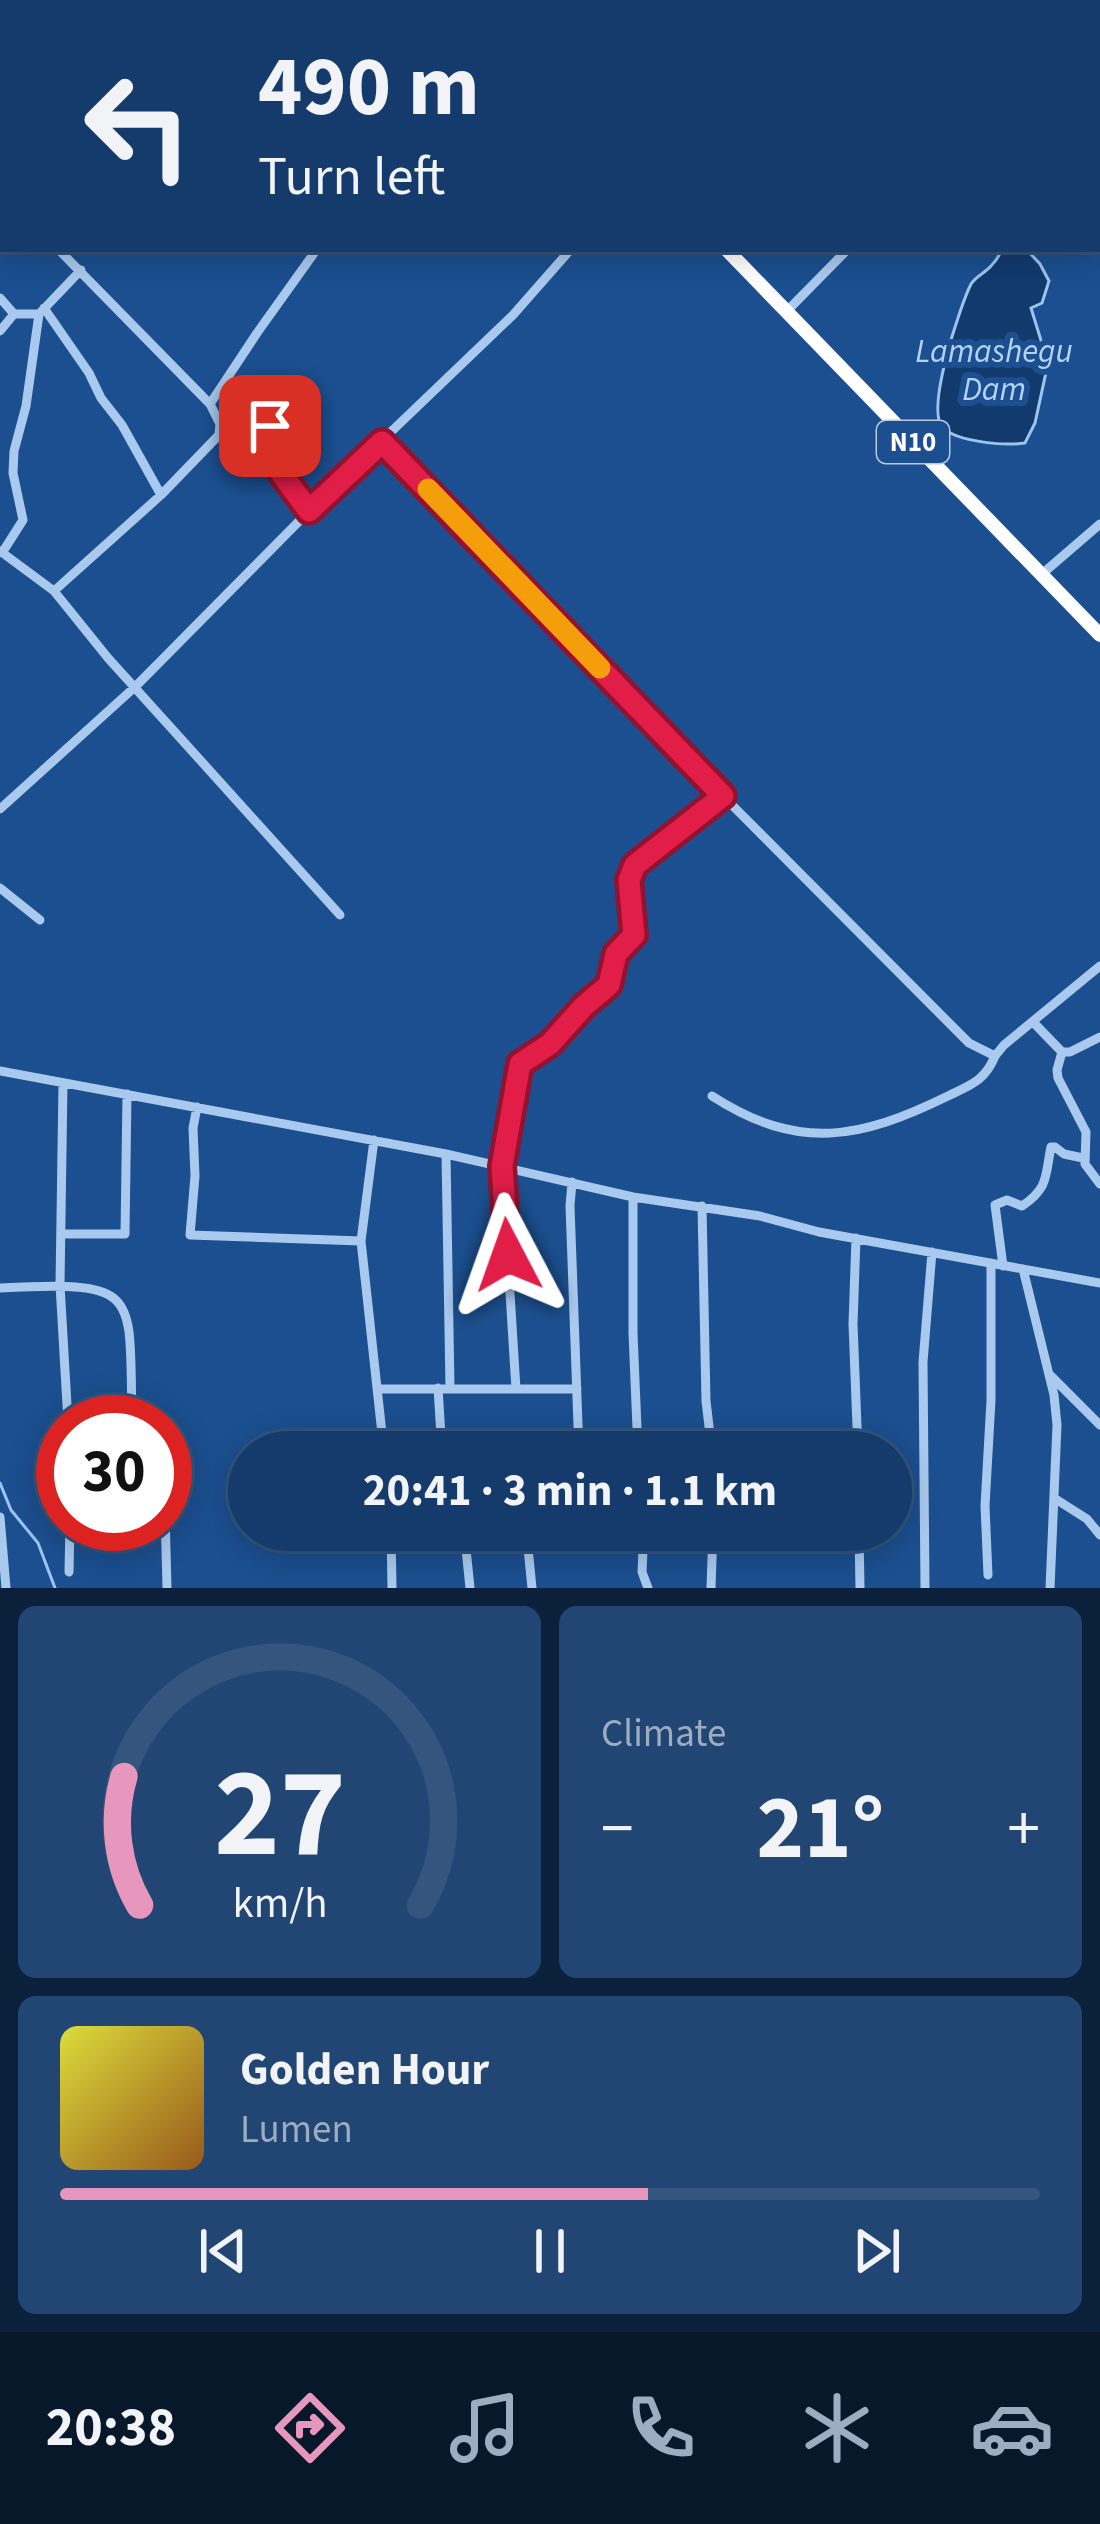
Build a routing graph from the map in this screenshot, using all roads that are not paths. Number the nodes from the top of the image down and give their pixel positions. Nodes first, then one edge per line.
1 (61, 252) edge
2 (315, 252) edge
3 (568, 252) edge
4 (729, 252) edge
5 (845, 252) edge
6 (81, 270) junction
7 (0, 298) edge
8 (42, 311) junction
9 (786, 312) junction
10 (14, 314) junction
11 (0, 331) edge
12 (210, 404) junction
13 (220, 424) junction
14 (382, 442) junction
15 (14, 479) junction
16 (0, 482) edge
17 (161, 495) junction
18 (309, 511) junction
19 (1100, 524) edge
20 (1, 552) edge
21 (1042, 574) junction
22 (54, 591) junction
23 (1100, 635) edge
24 (136, 686) junction
25 (723, 796) junction
26 (0, 809) edge
27 (0, 888) edge
28 (340, 915) dead end
29 (40, 920) dead end
30 (1100, 965) edge
31 (1033, 1022) junction
32 (1100, 1037) edge
33 (1063, 1052) junction
34 (995, 1056) junction
35 (0, 1070) edge
36 (63, 1083) junction
37 (127, 1094) junction
38 (712, 1096) dead end
39 (197, 1107) junction
40 (374, 1140) junction
41 (446, 1154) junction
42 (1083, 1158) junction
43 (502, 1166) junction
44 (572, 1181) junction
45 (1100, 1184) edge
46 (633, 1197) junction
47 (702, 1206) junction
48 (62, 1234) junction
49 (856, 1238) junction
50 (362, 1241) junction
51 (932, 1252) junction
52 (997, 1264) junction
53 (1023, 1269) junction
54 (1100, 1283) edge
55 (60, 1285) junction
56 (0, 1288) edge
57 (1051, 1376) junction
58 (444, 1388) junction
59 (377, 1389) junction
60 (516, 1389) junction
61 (577, 1389) junction
62 (66, 1395) edge
63 (132, 1395) edge
64 (1100, 1425) edge
65 (382, 1431) edge
66 (443, 1431) edge
67 (578, 1431) edge
68 (637, 1431) edge
69 (710, 1431) edge
70 (857, 1431) edge
71 (1054, 1498) junction
72 (0, 1517) edge
73 (1100, 1534) edge
74 (69, 1551) edge
75 (166, 1551) edge
76 (392, 1551) edge
77 (462, 1551) edge
78 (528, 1551) edge
79 (643, 1551) edge
80 (712, 1551) edge
81 (859, 1551) edge
82 (69, 1572) dead end
83 (988, 1576) dead end
84 (6, 1588) edge
85 (167, 1588) edge
86 (392, 1588) edge
87 (470, 1588) edge
88 (532, 1588) edge
89 (648, 1588) edge
90 (711, 1588) edge
91 (860, 1588) edge
92 (925, 1588) edge
93 (1050, 1588) edge

1 - 6 street
2 - 12 street
3 - 14 street
4 - 9 highway, N10
5 - 9 street
6 - 8 street
6 - 12 street
7 - 10 street
8 - 10 street
8 - 15 street
8 - 17 street
9 - 21 highway, N10
10 - 11 street
12 - 13 street
13 - 17 street
13 - 18 street
14 - 18 street
14 - 25 street
15 - 16 street
15 - 20 street
17 - 22 street
18 - 24 street
19 - 21 street
20 - 22 street
21 - 23 highway, N10
22 - 24 street
24 - 26 street
24 - 28 street
25 - 34 street
25 - 43 street
27 - 29 street
30 - 31 street
31 - 33 street
31 - 34 street
32 - 33 street
33 - 42 street
34 - 38 street
35 - 36 street
36 - 37 street
36 - 48 street
37 - 39 street
37 - 48 street
39 - 40 street
39 - 50 street
40 - 41 street
40 - 50 street
41 - 43 street
41 - 58 street
42 - 45 street
42 - 52 street
43 - 44 street
43 - 60 street
44 - 46 street
44 - 61 street
46 - 47 street
46 - 68 street
47 - 49 street
47 - 69 street
48 - 55 street
49 - 51 street
49 - 70 street
50 - 59 street
51 - 52 street
51 - 92 street
52 - 53 street
52 - 83 street
53 - 54 street
53 - 57 street
55 - 56 street
55 - 62 street
55 - 63 street
57 - 64 street
57 - 71 street
58 - 59 street
58 - 60 street
58 - 66 street
59 - 65 street
60 - 61 street
61 - 67 street
71 - 73 street
71 - 93 street
72 - 84 street
74 - 82 street
75 - 85 street
76 - 86 street
77 - 87 street
78 - 88 street
79 - 89 street
80 - 90 street
81 - 91 street

